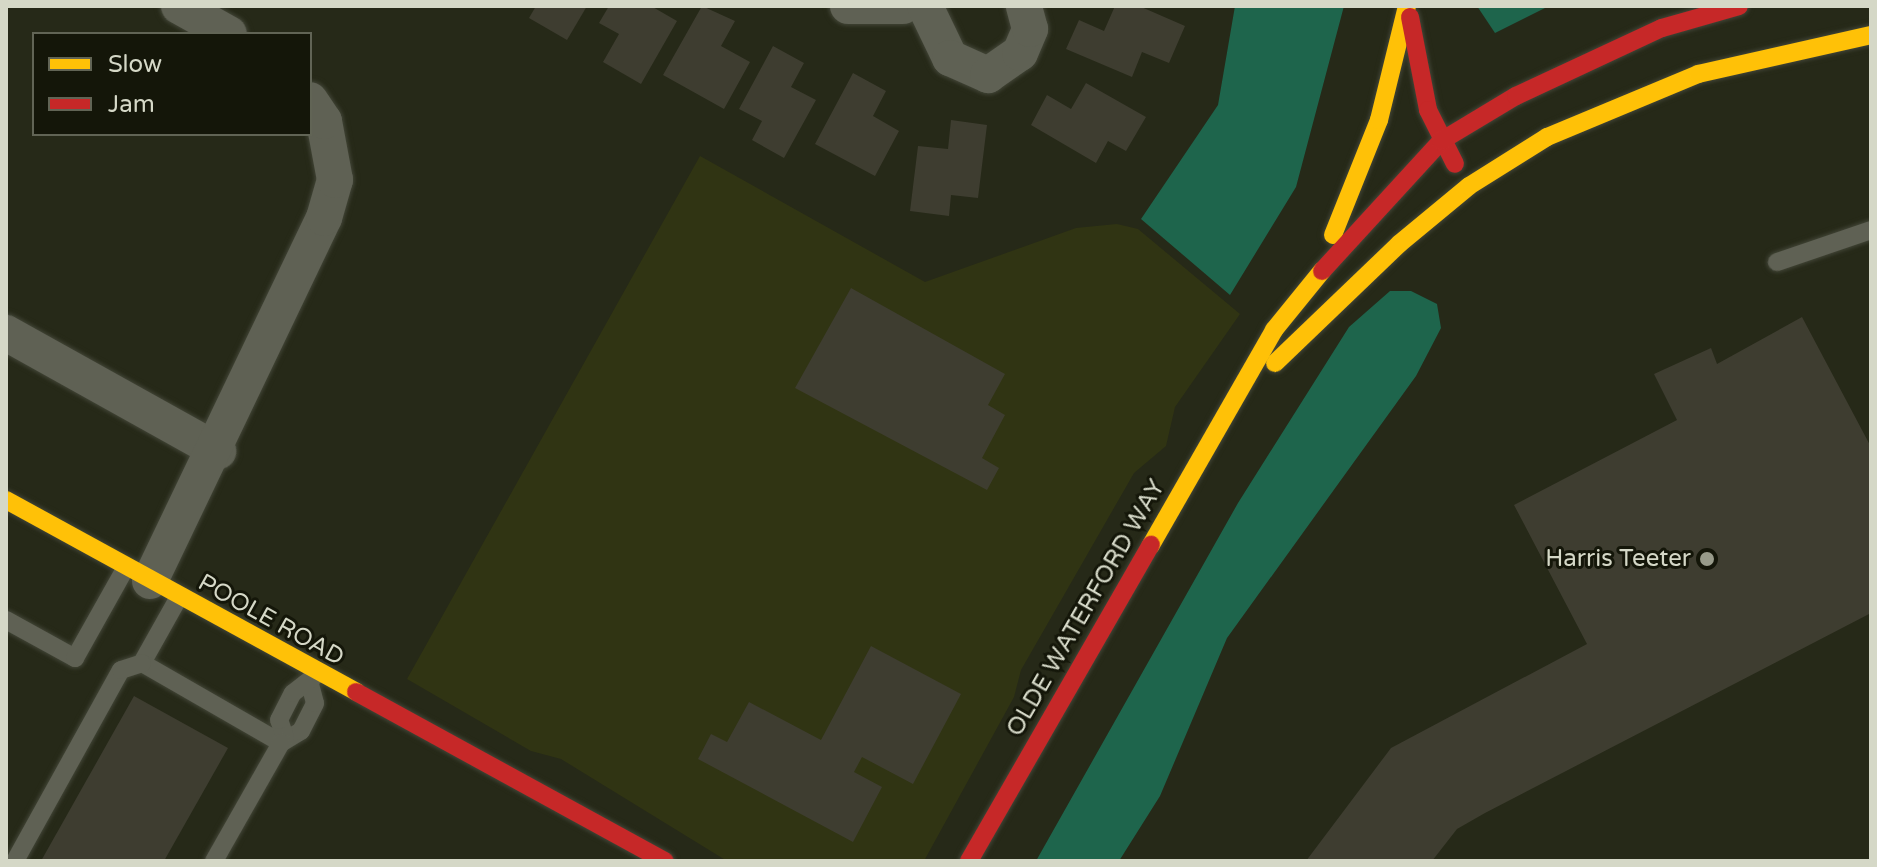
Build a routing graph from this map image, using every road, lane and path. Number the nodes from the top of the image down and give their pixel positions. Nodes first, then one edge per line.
1 (179, 6) edge
2 (848, 6) edge
3 (903, 6) edge
4 (925, 6) edge
5 (1024, 6) edge
6 (1408, 6) edge
7 (1739, 6) edge
8 (225, 32) edge
9 (1871, 35) edge
10 (312, 103) edge
11 (1441, 141) junction
12 (1469, 186) junction
13 (1871, 230) edge
14 (1777, 262) dead end
15 (1309, 284) junction
16 (6, 333) edge
17 (1250, 381) junction
18 (218, 451) junction
19 (6, 500) edge
20 (152, 581) junction
21 (6, 620) edge
22 (142, 663) junction
23 (313, 679) junction
24 (283, 740) junction
25 (15, 861) edge
26 (214, 861) edge
27 (665, 861) edge
28 (969, 861) edge

1 - 8 street
2 - 3 street
4 - 5 street
6 - 11 street
6 - 15 street
7 - 11 street, OLDE WATERFORD WAY
9 - 12 street, OLDE WATERFORD WAY
10 - 18 street
11 - 12 street
11 - 15 street, OLDE WATERFORD WAY
12 - 17 street, OLDE WATERFORD WAY
13 - 14 lane
15 - 17 street, OLDE WATERFORD WAY
16 - 18 street
17 - 28 street, OLDE WATERFORD WAY
18 - 20 street
19 - 20 street, POOLE ROAD
20 - 21 lane
20 - 22 lane
20 - 23 street, POOLE ROAD
22 - 24 lane
22 - 25 lane
23 - 24 lane
23 - 27 street, POOLE ROAD
24 - 26 lane

